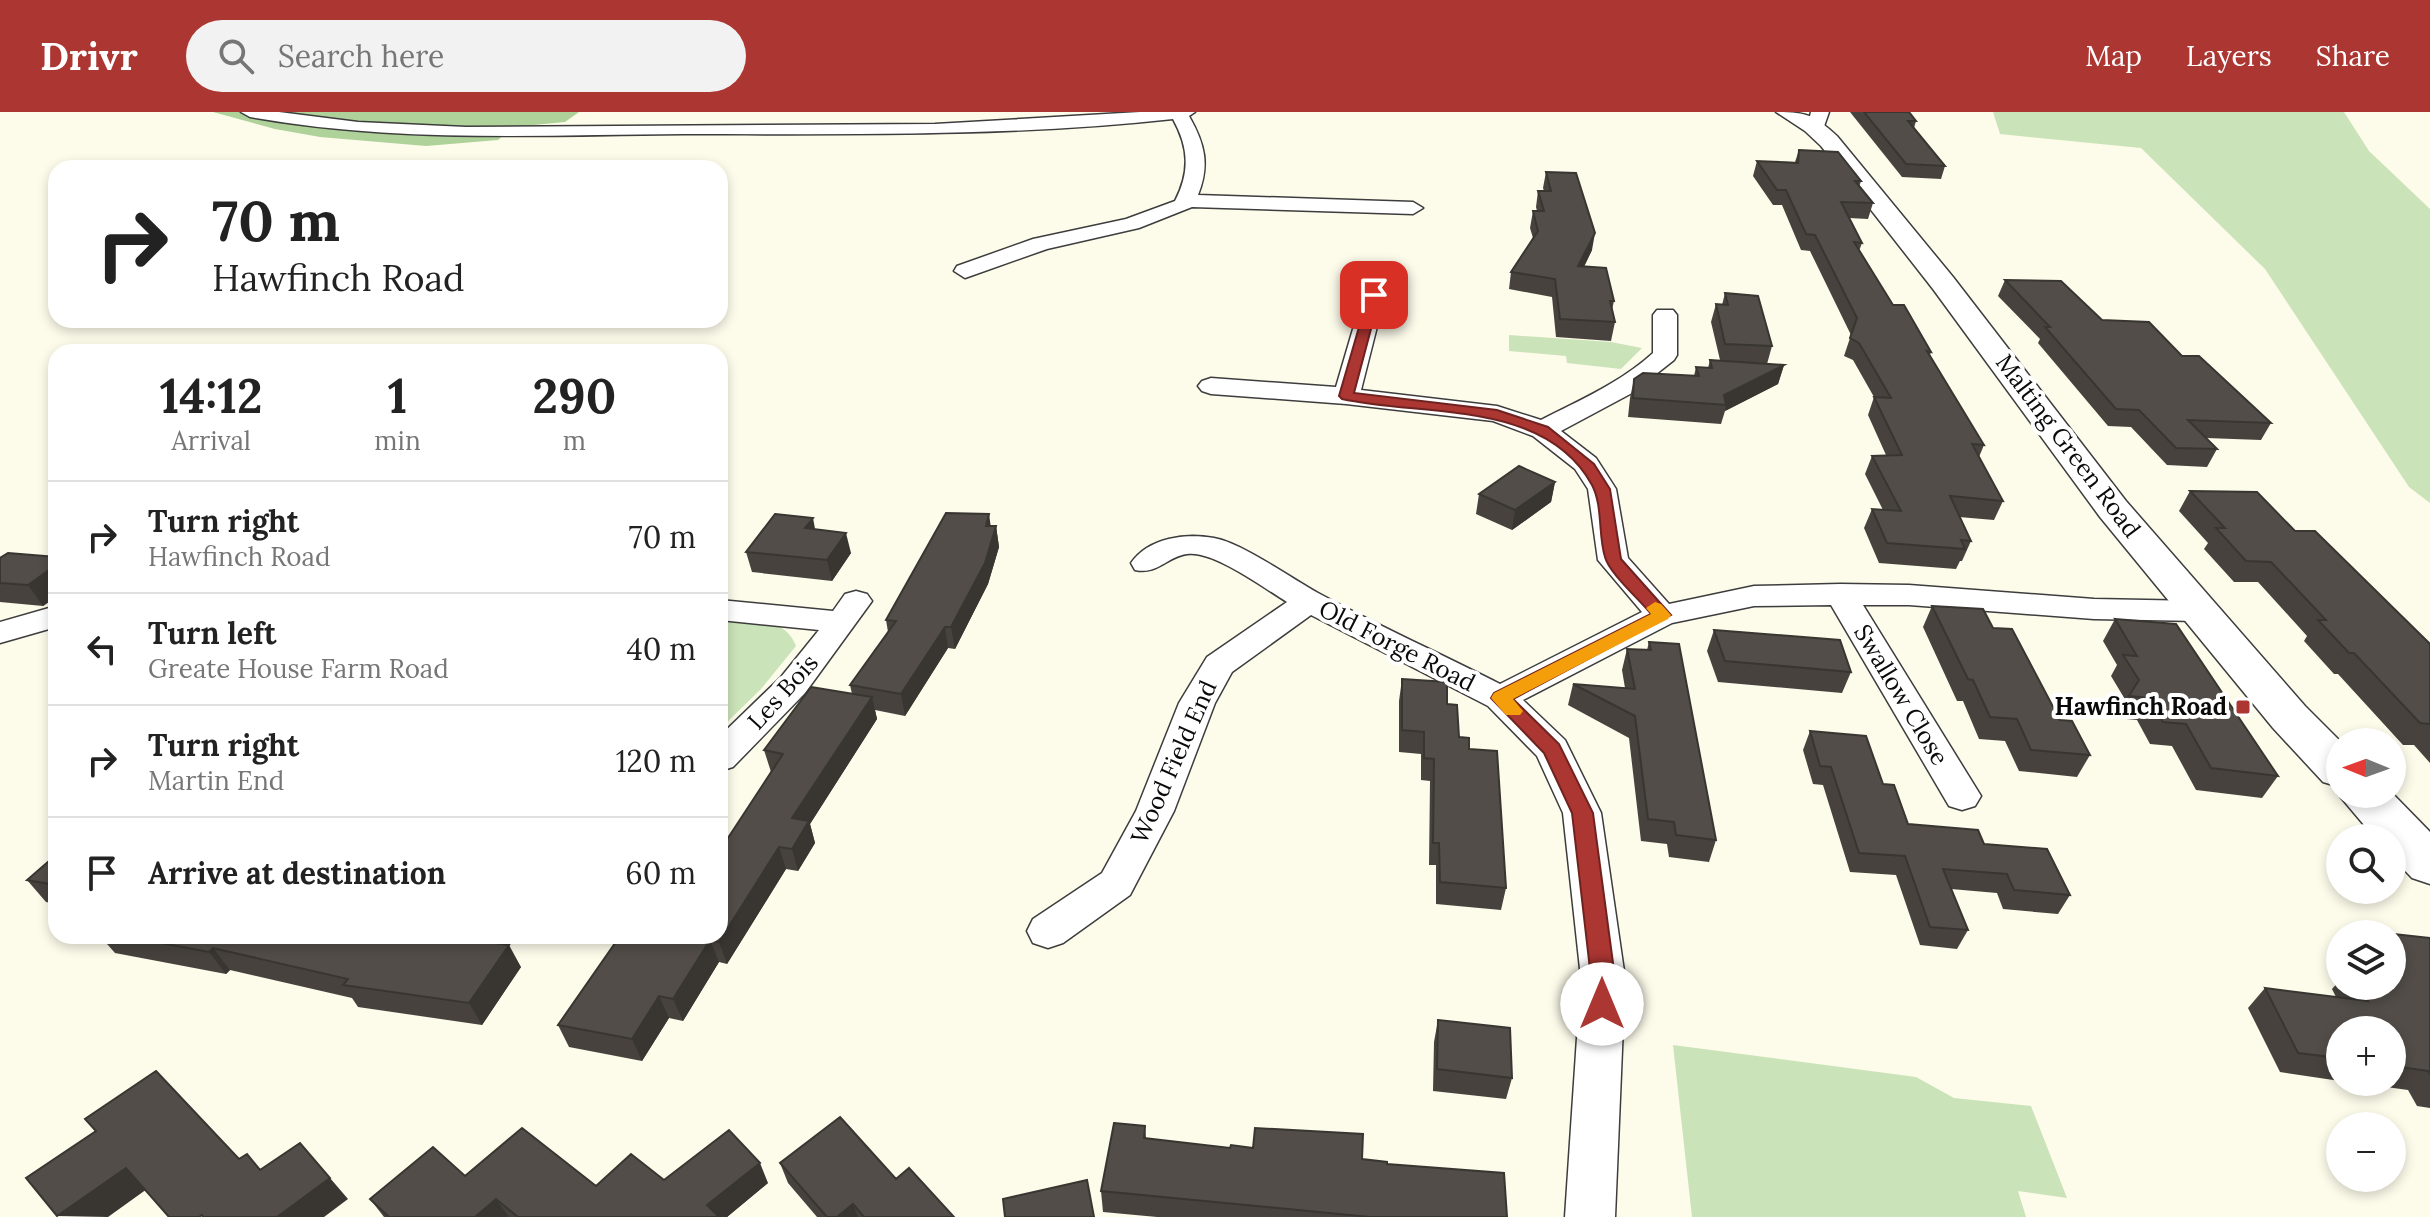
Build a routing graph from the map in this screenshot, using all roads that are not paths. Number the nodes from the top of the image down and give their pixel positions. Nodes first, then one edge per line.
1 (250, 112) edge
2 (490, 112) edge
3 (1186, 112) edge
4 (1787, 112) edge
5 (1178, 113) edge
6 (1818, 120) edge
7 (428, 132) junction
8 (1423, 188) dead end
9 (1185, 201) junction
10 (965, 271) dead end
11 (1374, 295) dead end
12 (1665, 315) dead end
13 (1211, 386) dead end
14 (1346, 396) junction
15 (1543, 430) junction
16 (1146, 563) dead end
17 (1840, 594) junction
18 (1309, 601) junction
19 (728, 610) edge
20 (2198, 611) junction
21 (1662, 615) junction
22 (48, 618) edge
23 (0, 633) edge
24 (1500, 698) junction
25 (728, 750) edge
26 (2326, 755) edge
27 (1962, 796) dead end
28 (2376, 808) edge
29 (2430, 864) edge
30 (1048, 931) dead end
31 (1590, 1217) edge

1 - 7 street
2 - 7 street
3 - 5 street
4 - 6 street
5 - 7 street
5 - 9 street
6 - 20 street, Malting Green Road
8 - 9 street
9 - 10 street
11 - 14 street
12 - 15 street
13 - 14 street
14 - 15 street
15 - 21 street
16 - 18 street, Old Forge Road
17 - 20 street
17 - 21 street
17 - 27 street, Swallow Close
18 - 24 street, Old Forge Road
18 - 30 street, Wood Field End
19 - 25 street, Les Bois
20 - 26 street, Malting Green Road
21 - 24 street
22 - 23 street
24 - 31 street, Old Forge Road
28 - 29 street

